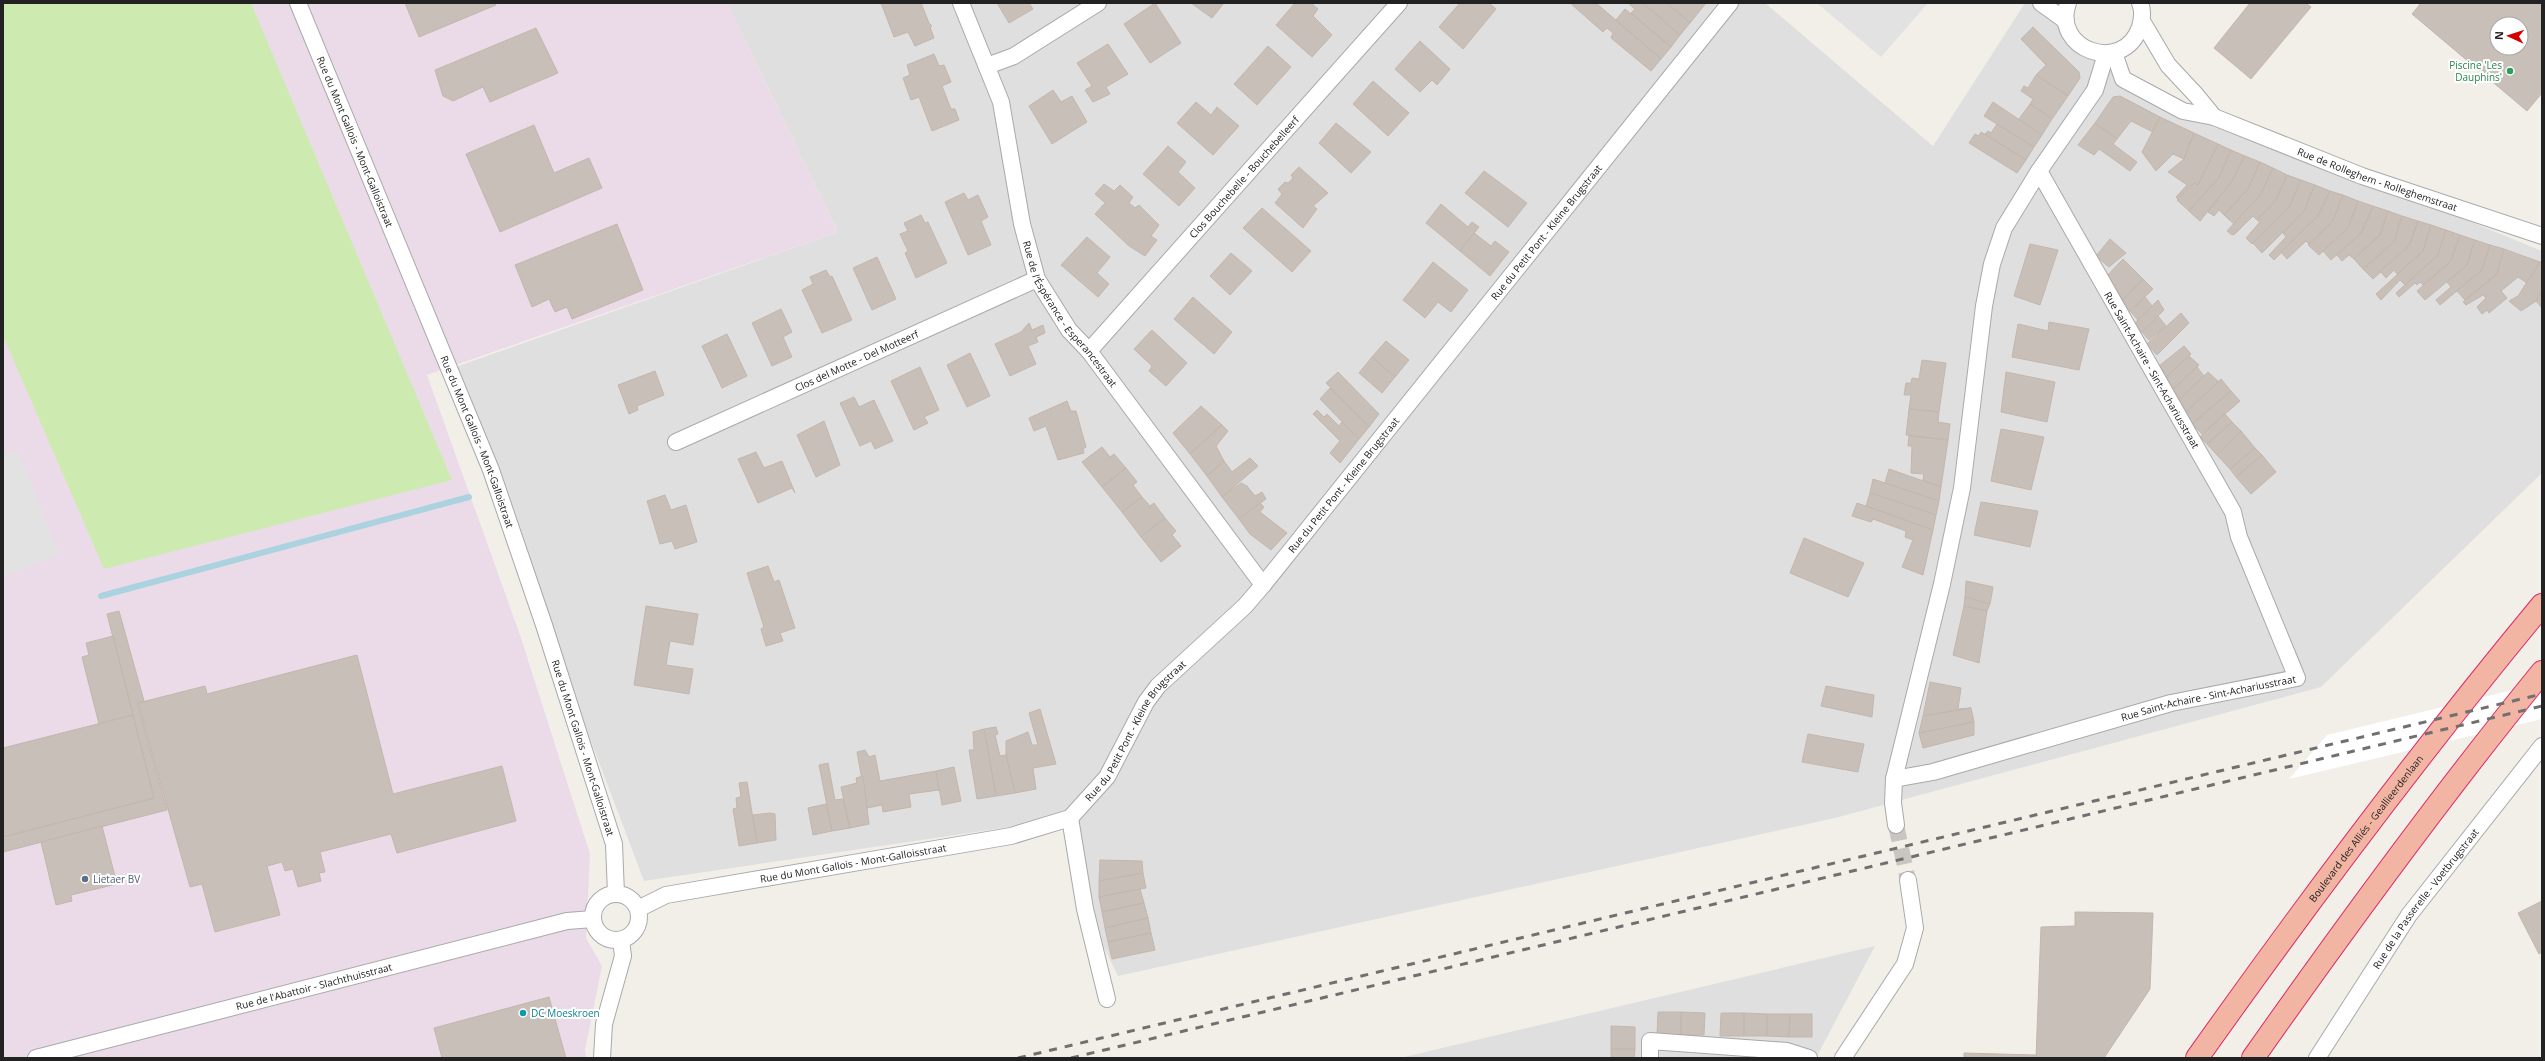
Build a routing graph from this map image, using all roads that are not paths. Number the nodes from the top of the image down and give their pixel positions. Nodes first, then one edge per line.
1 (298, 3) edge
2 (961, 3) edge
3 (1098, 3) edge
4 (1399, 3) edge
5 (1730, 3) edge
6 (2041, 3) edge
7 (2068, 3) edge
8 (2140, 3) edge
9 (2066, 21) junction
10 (2142, 21) junction
11 (2110, 53) junction
12 (987, 66) junction
13 (2214, 117) junction
14 (2039, 171) junction
15 (2542, 236) edge
16 (1037, 279) junction
17 (1089, 350) junction
18 (676, 442) dead end
19 (1264, 585) junction
20 (2542, 604) edge
21 (2542, 672) edge
22 (2542, 746) edge
23 (1894, 779) junction
24 (1070, 818) junction
25 (1896, 825) tunnel mouth
26 (1908, 880) tunnel mouth
27 (616, 894) junction
28 (638, 909) junction
29 (593, 919) junction
30 (621, 940) junction
31 (1107, 999) dead end
32 (36, 1058) edge
33 (602, 1058) edge
34 (1650, 1058) edge
35 (1810, 1058) edge
36 (1843, 1058) edge
37 (2197, 1058) edge
38 (2253, 1058) edge
39 (2317, 1058) edge

1 - 27 street, Rue du Mont Gallois - Mont-Galloistraat
2 - 12 street, Rue de l'Éspérance - Esperancestraat
3 - 12 street
4 - 17 street, Clos Bouchebelle - Bouchebelleerf
5 - 19 street, Rue du Petit Pont - Kleine Brugstraat
6 - 9 street
7 - 9 street
8 - 10 street
9 - 11 street
10 - 11 street
10 - 13 street, Rue de Rolleghem - Rolleghemstraat
11 - 13 street, Rue de Rolleghem - Rolleghemstraat
11 - 14 street
12 - 16 street, Rue de l'Éspérance - Esperancestraat
13 - 15 street, Rue de Rolleghem - Rolleghemstraat
14 - 23 street
14 - 23 street, Rue Saint-Achaire - Sint-Achariusstraat
16 - 17 street, Rue de l'Éspérance - Esperancestraat
16 - 18 street, Clos del Motte - Del Motteerf
17 - 19 street, Rue de l'Éspérance - Esperancestraat
19 - 24 street, Rue du Petit Pont - Kleine Brugstraat
20 - 37 highway, Boulevard des Alliés - Geallieerdenlaan
21 - 38 highway
22 - 39 street, Rue de la Passerelle - Voetbrugstraat
23 - 25 street
24 - 28 street, Rue du Mont Gallois - Mont-Galloisstraat
24 - 31 street
26 - 36 street
27 - 28 street
27 - 29 street
28 - 30 street
29 - 30 street
29 - 32 street, Rue de l'Abattoir - Slachthuisstraat
30 - 33 street
34 - 35 street

